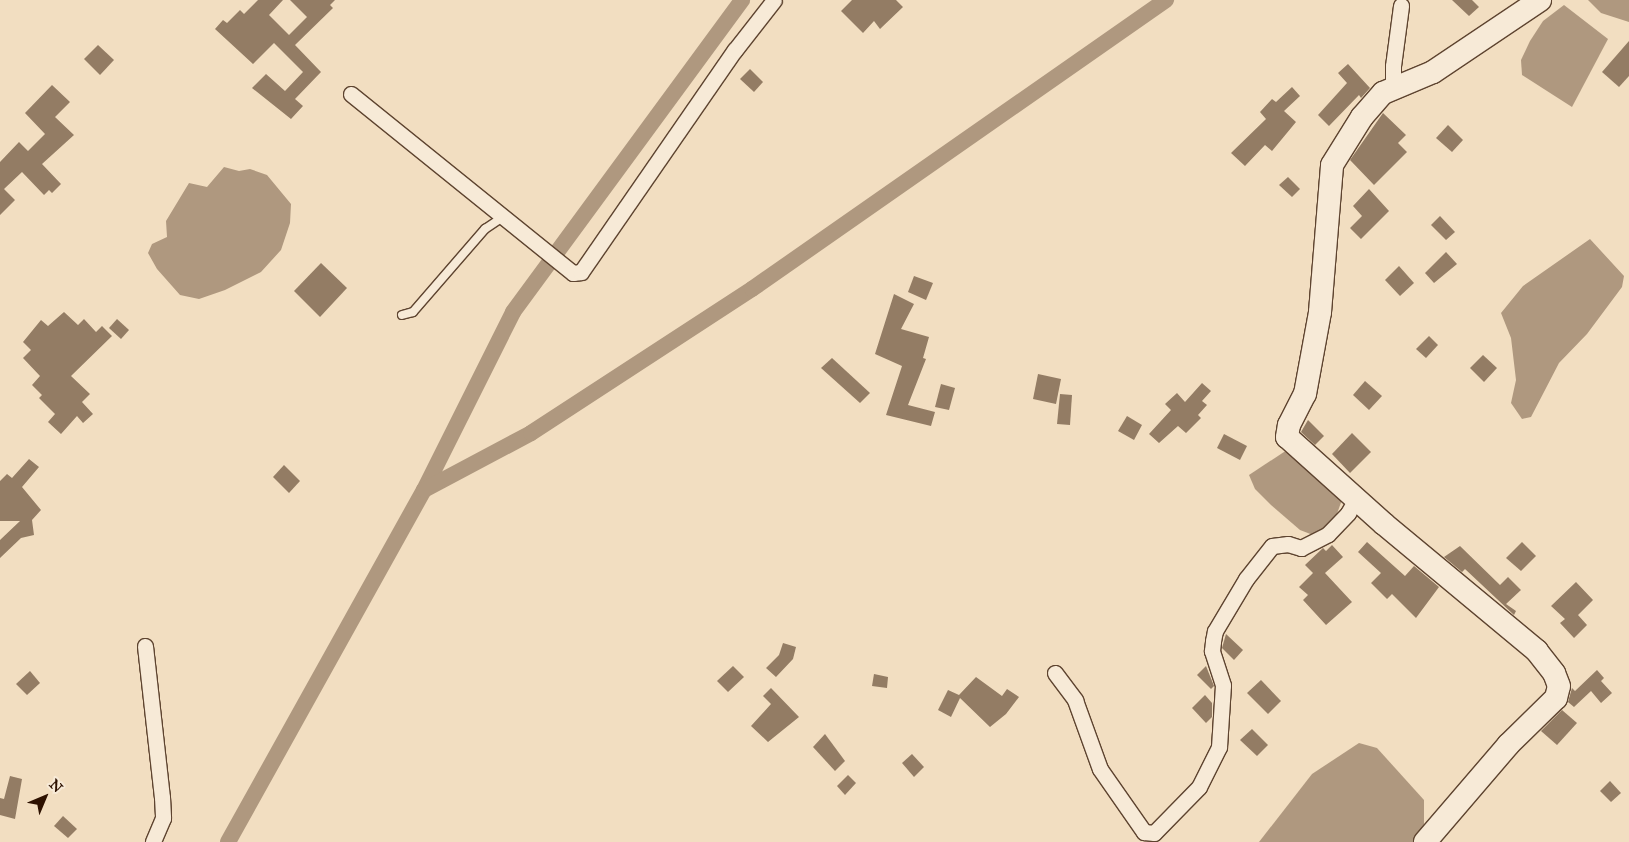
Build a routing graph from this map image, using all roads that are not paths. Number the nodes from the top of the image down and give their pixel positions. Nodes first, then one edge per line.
1 (774, 0) edge
2 (1540, 0) edge
3 (1401, 6) dead end
4 (1393, 88) junction
5 (351, 94) dead end
6 (503, 217) junction
7 (402, 315) dead end
8 (1356, 499) junction
9 (145, 646) dead end
10 (1055, 673) dead end
11 (153, 842) edge
12 (1425, 842) edge

1 - 6 street
2 - 4 street
3 - 4 street
4 - 8 street
5 - 6 street
6 - 7 lane
8 - 10 street
8 - 12 street
9 - 11 street

